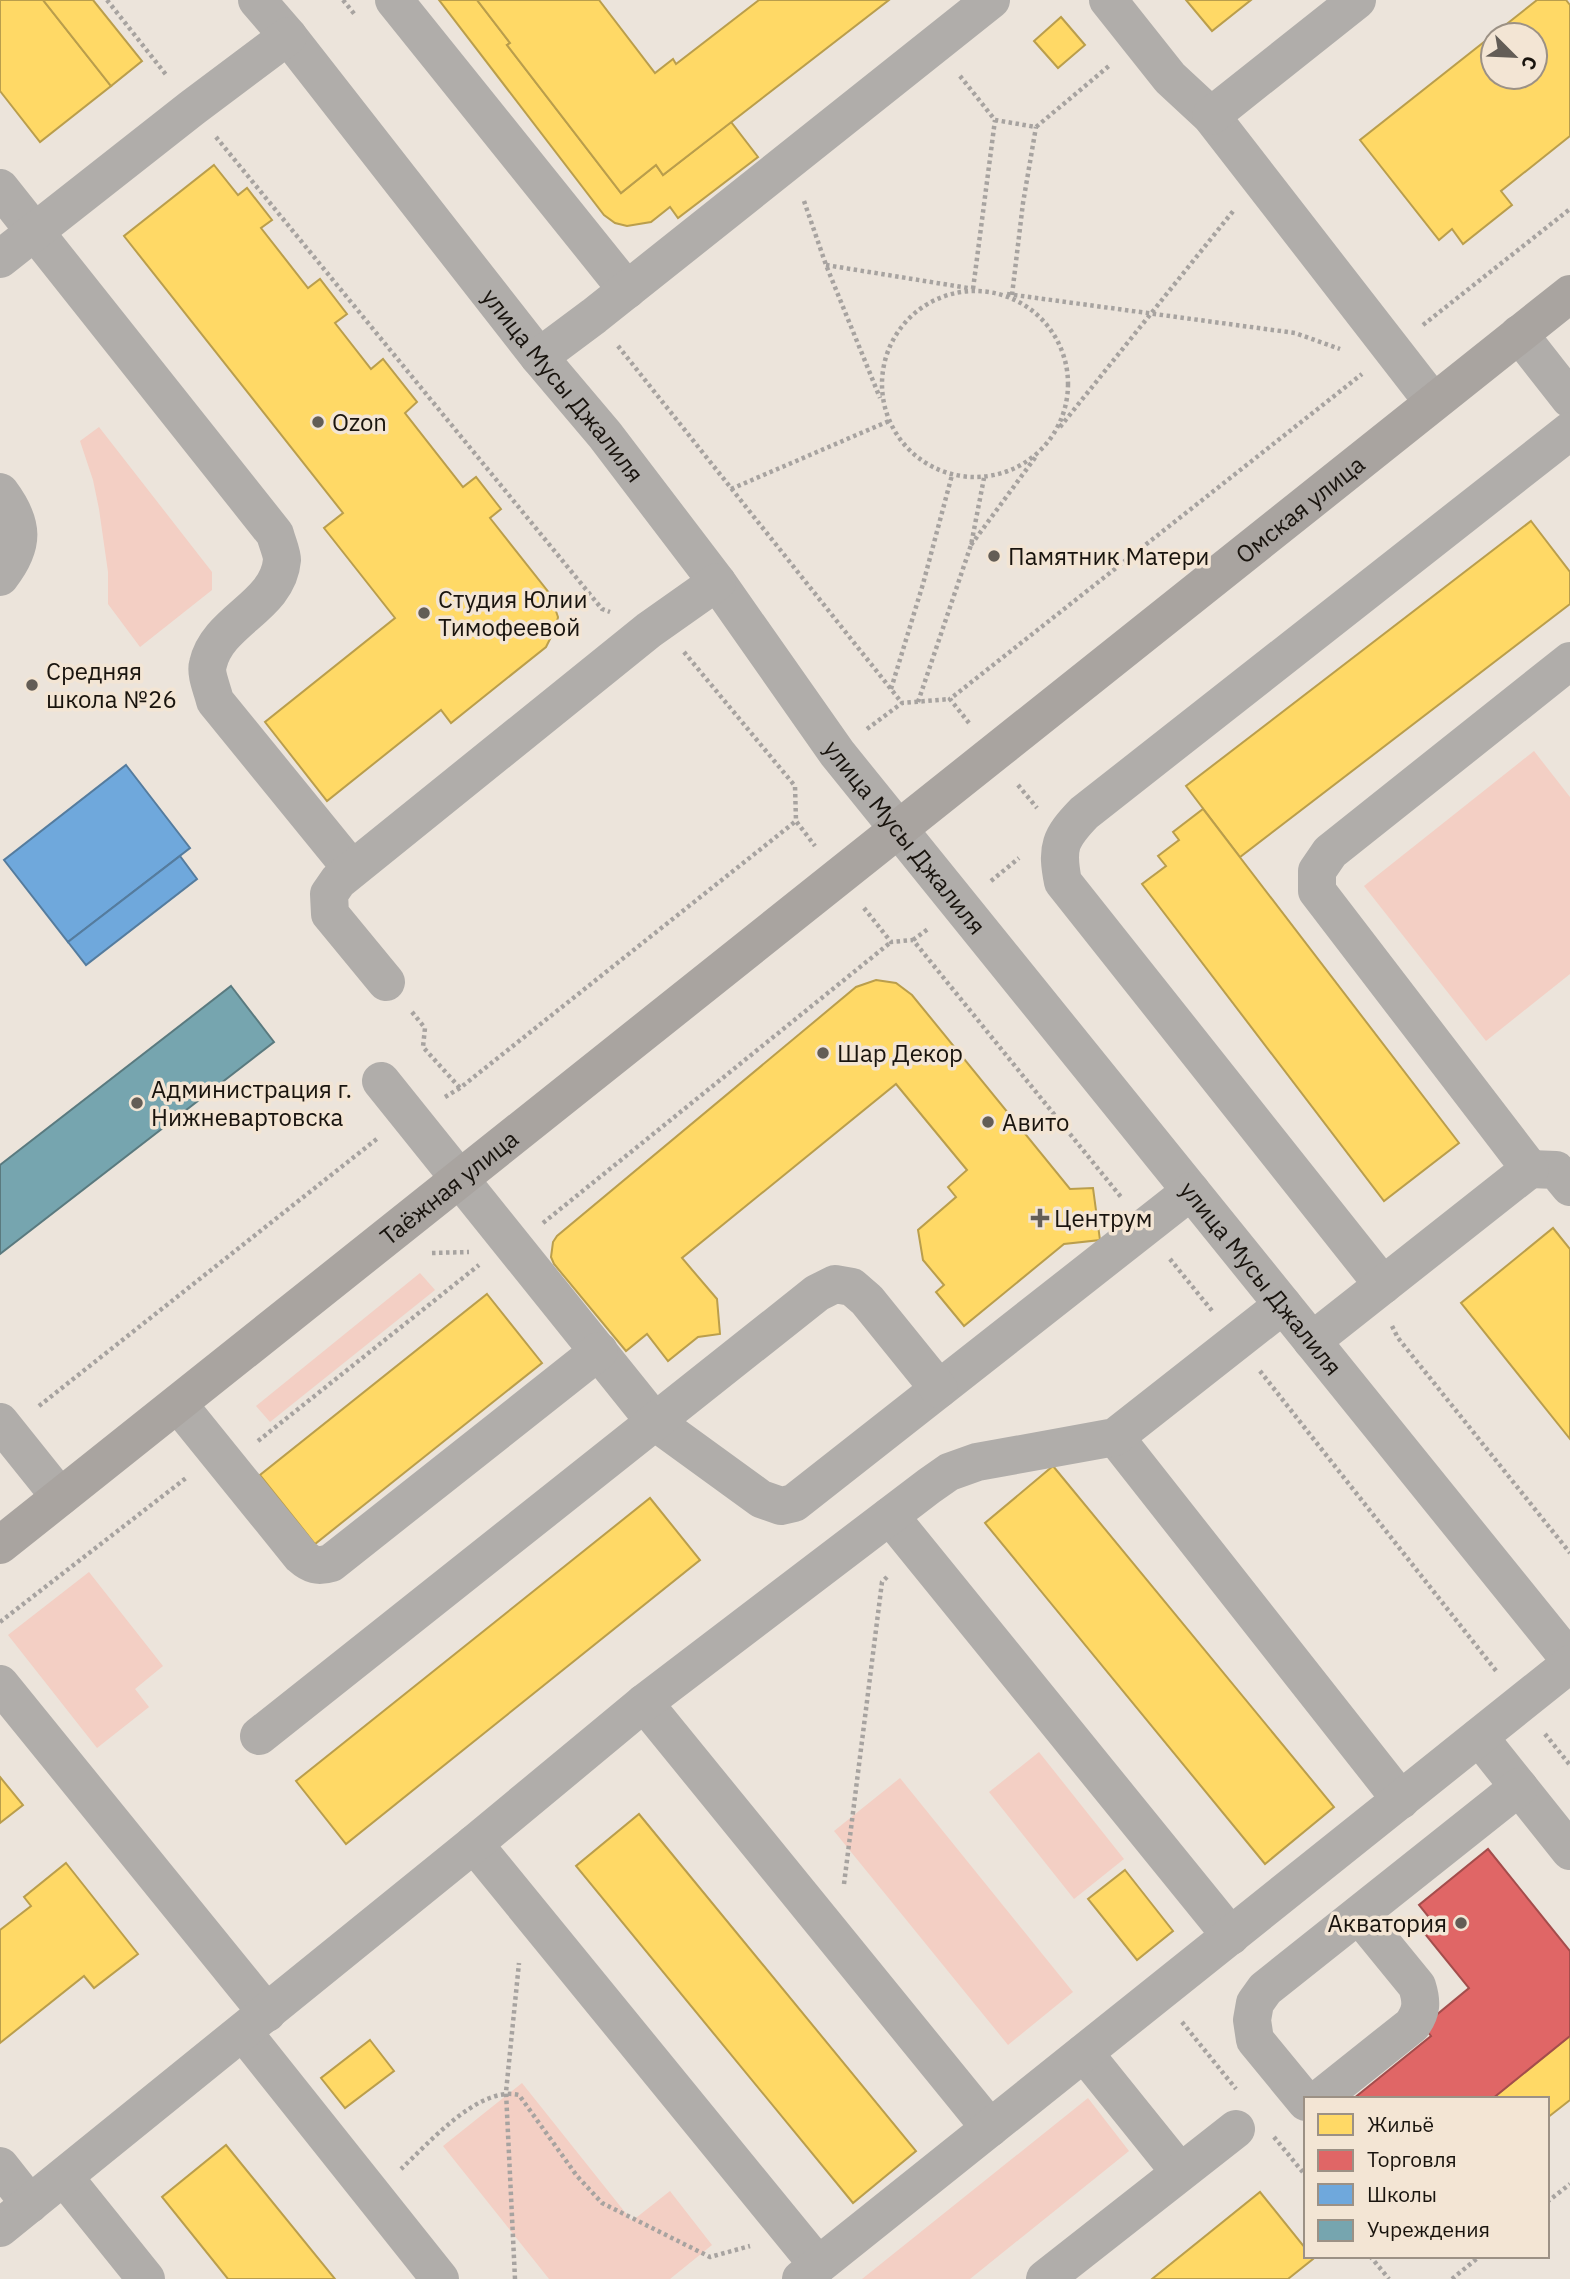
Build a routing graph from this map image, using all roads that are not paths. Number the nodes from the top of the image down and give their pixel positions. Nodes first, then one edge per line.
1 (257, 0) edge
2 (394, 0) edge
3 (991, 0) edge
4 (1108, 0) edge
5 (1357, 0) edge
6 (288, 36) junction
7 (1211, 116) junction
8 (0, 188) edge
9 (34, 231) junction
10 (0, 258) edge
11 (627, 290) junction
12 (1570, 294) edge
13 (1519, 334) junction
14 (539, 357) junction
15 (1570, 399) edge
16 (1433, 402) junction
17 (1570, 430) edge
18 (0, 492) edge
19 (0, 577) edge
20 (717, 582) junction
21 (1570, 661) edge
22 (899, 830) junction
23 (351, 868) junction
24 (386, 982) road end
25 (381, 1081) dead end
26 (1556, 1171) edge
27 (460, 1178) junction
28 (1191, 1191) junction
29 (1383, 1285) junction
30 (1283, 1305) junction
31 (1312, 1341) junction
32 (599, 1351) junction
33 (939, 1389) junction
34 (178, 1404) junction
35 (0, 1422) edge
36 (655, 1422) junction
37 (1115, 1437) junction
38 (60, 1497) junction
39 (890, 1516) junction
40 (0, 1545) edge
41 (1570, 1662) edge
42 (0, 1684) edge
43 (644, 1703) junction
44 (259, 1736) dead end
45 (1479, 1737) junction
46 (1519, 1787) junction
47 (1401, 1800) junction
48 (474, 1844) junction
49 (1570, 1850) edge
50 (1359, 1915) junction
51 (1231, 1936) junction
52 (255, 2023) junction
53 (1084, 2053) junction
54 (1322, 2097) edge
55 (1304, 2100) edge
56 (990, 2128) junction
57 (1253, 2131) road end
58 (0, 2166) edge
59 (1179, 2171) junction
60 (64, 2177) junction
61 (30, 2204) junction
62 (0, 2228) edge
63 (810, 2272) edge
64 (146, 2279) edge
65 (440, 2279) edge
66 (1045, 2279) edge

1 - 6 street, улица Мусы Джалиля
2 - 11 street
3 - 11 street
4 - 7 street
5 - 7 street
6 - 9 street
6 - 14 street, улица Мусы Джалиля
7 - 16 street
8 - 9 street
9 - 10 street
9 - 23 street
11 - 14 street
12 - 13 main road, Омская улица
13 - 15 street
13 - 16 main road, Омская улица
14 - 20 street, улица Мусы Джалиля
16 - 22 main road, Омская улица
17 - 29 street
18 - 19 street
20 - 22 street, улица Мусы Джалиля
20 - 23 street
21 - 26 street
22 - 27 main road, Таёжная улица
22 - 28 street, улица Мусы Джалиля
23 - 24 street
25 - 27 street
26 - 29 street
27 - 32 street
27 - 34 main road, Таёжная улица
28 - 30 street, улица Мусы Джалиля
28 - 33 street
29 - 31 street
30 - 31 street, улица Мусы Джалиля
30 - 37 street
31 - 41 street, улица Мусы Джалиля
32 - 34 street
32 - 36 street
33 - 36 street
33 - 36 street
34 - 38 main road, Таёжная улица
35 - 38 street
36 - 44 street
37 - 39 street
37 - 47 street
38 - 40 main road, Таёжная улица
39 - 43 street
39 - 51 street
41 - 45 street
42 - 52 street
43 - 48 street
43 - 56 street
45 - 46 street
45 - 47 street
46 - 49 street
46 - 50 street
47 - 51 street
48 - 52 street
48 - 63 street
50 - 54 street
50 - 55 street
51 - 53 street
52 - 60 street
52 - 65 street
53 - 56 street
53 - 59 street
56 - 63 street
57 - 59 street
58 - 61 street
59 - 66 street
60 - 61 street
60 - 64 street
61 - 62 street

